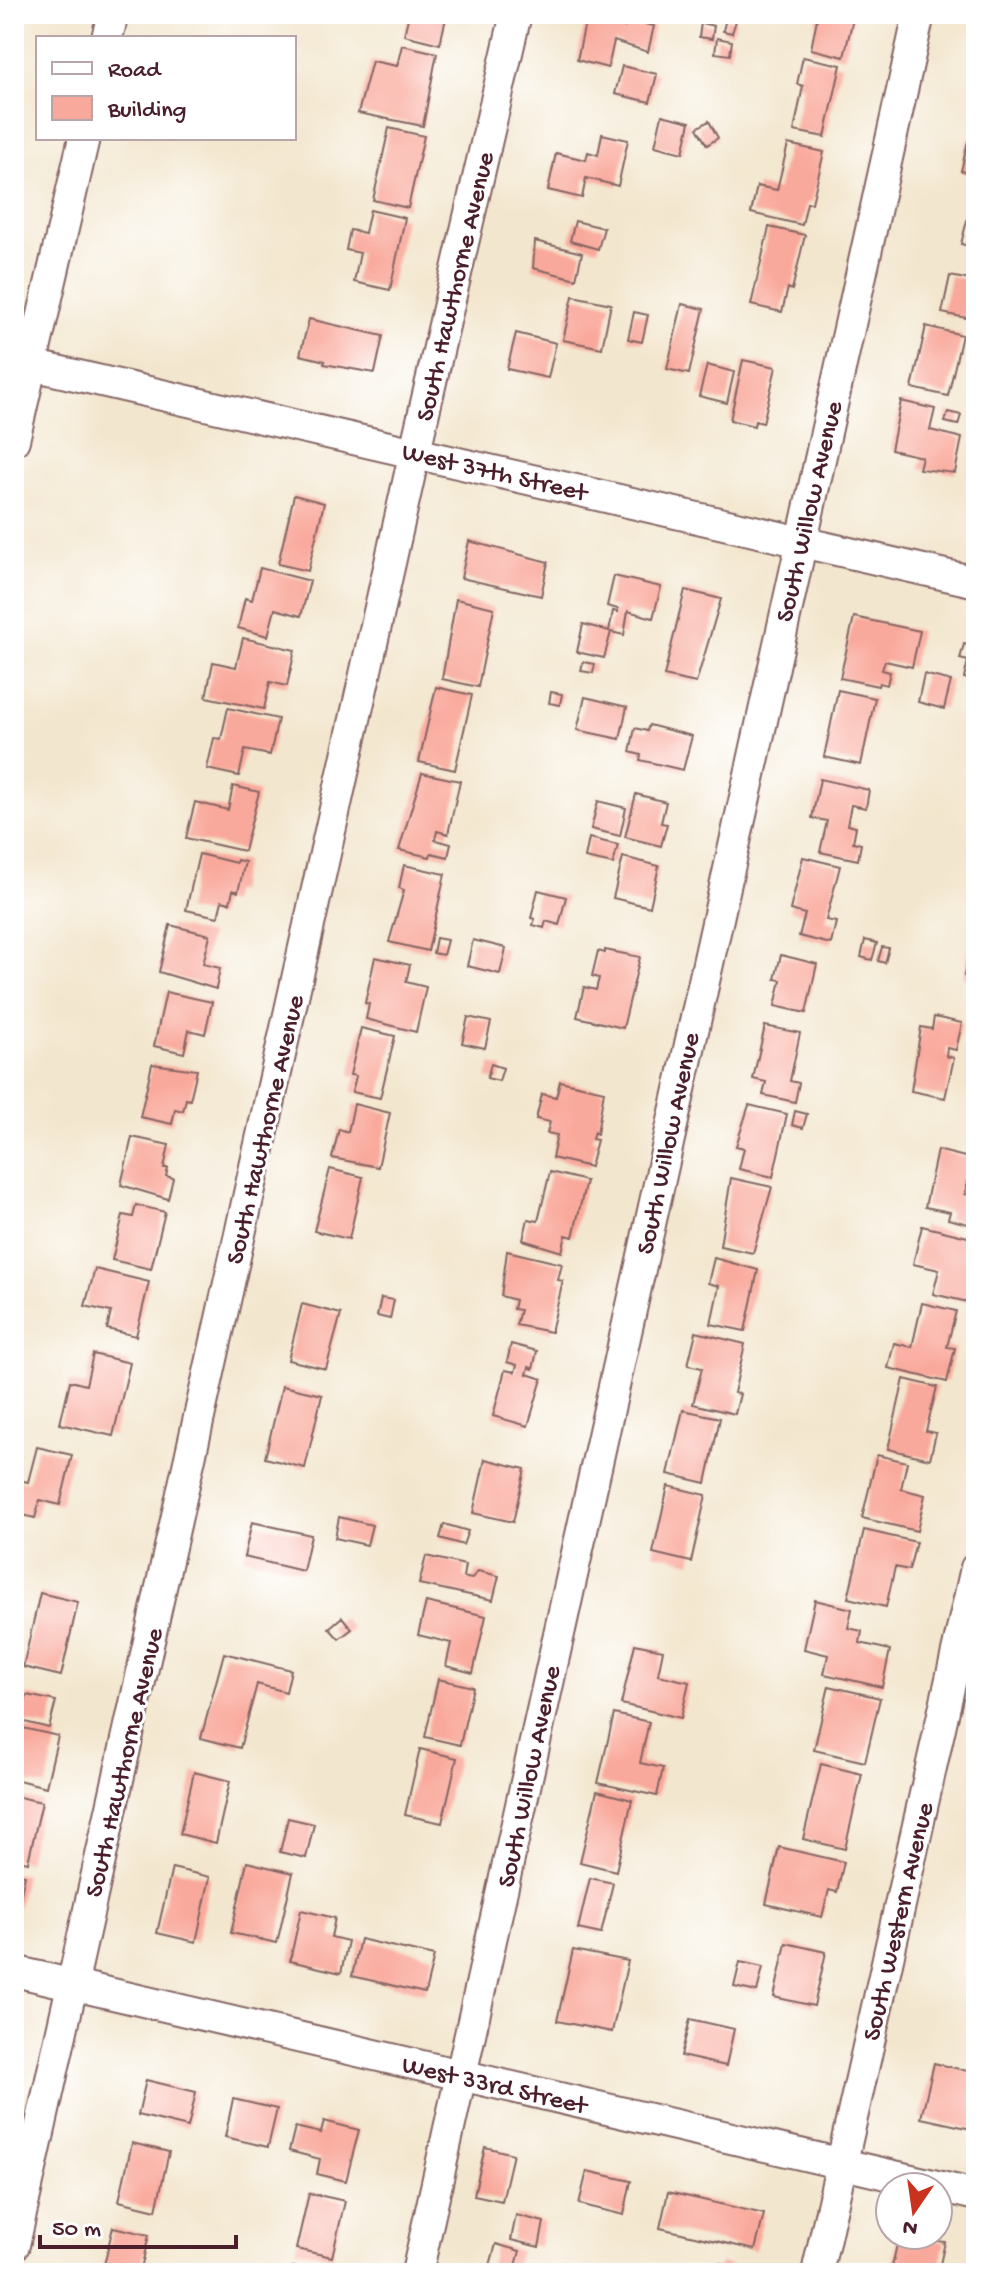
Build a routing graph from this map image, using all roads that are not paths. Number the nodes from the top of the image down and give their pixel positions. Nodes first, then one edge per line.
1 (113, 14) edge
2 (516, 14) edge
3 (919, 14) edge
4 (108, 36) edge
5 (83, 140) edge
6 (22, 362) edge
7 (14, 440) edge
8 (415, 451) junction
9 (800, 541) junction
10 (976, 582) edge
11 (976, 1568) edge
12 (14, 1971) edge
13 (72, 1984) junction
14 (461, 2075) junction
15 (841, 2164) junction
16 (976, 2195) edge
17 (14, 2245) edge
18 (417, 2273) edge
19 (817, 2273) edge

1 - 4 street
2 - 8 street, South Hawthorne Avenue
3 - 9 street, South Willow Avenue
5 - 6 street
6 - 7 street
6 - 8 street, West 37th Street
8 - 9 street, West 37th Street
8 - 13 street, South Hawthorne Avenue
9 - 10 street, West 37th Street
9 - 14 street, South Willow Avenue
11 - 15 street, South Western Avenue
12 - 13 street, West 33rd Street
13 - 14 street, West 33rd Street
13 - 17 street, South Hawthorne Avenue
14 - 15 street, West 33rd Street
14 - 18 street, South Willow Avenue
15 - 16 street, West 33rd Street
15 - 19 street, South Western Avenue

